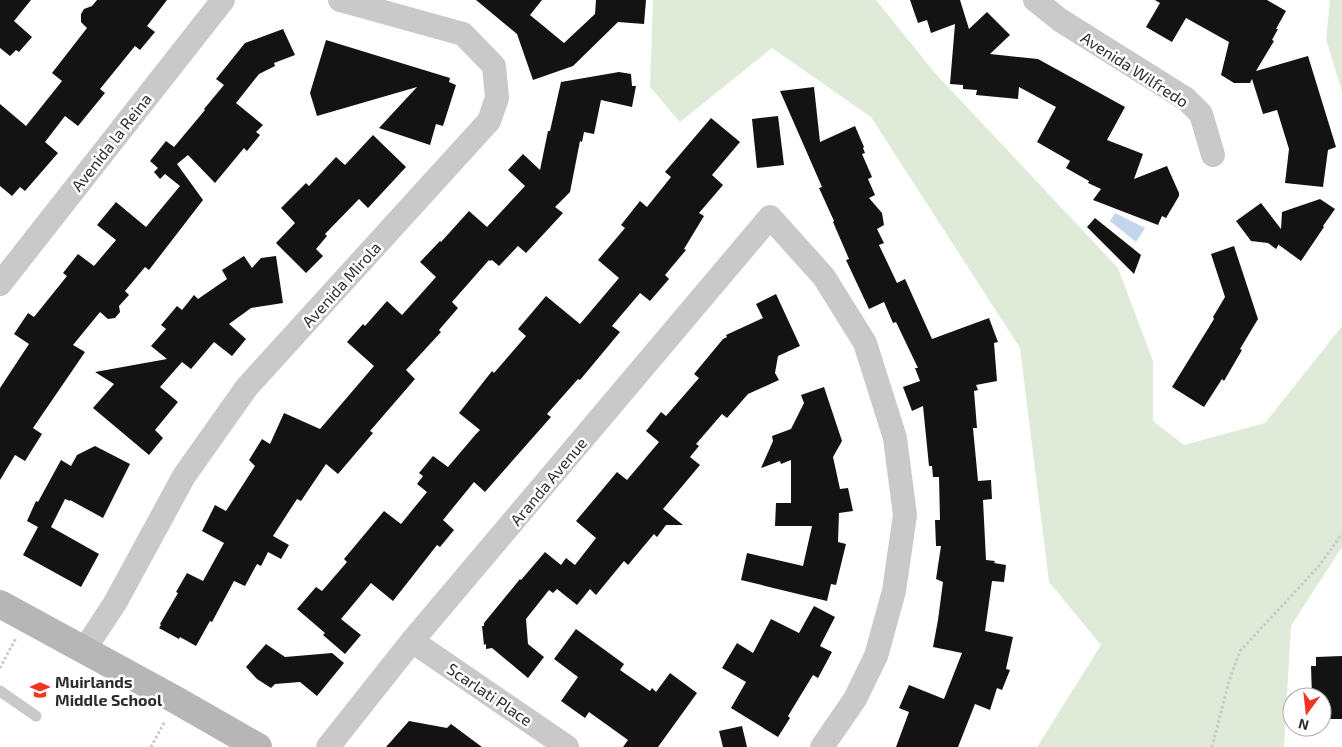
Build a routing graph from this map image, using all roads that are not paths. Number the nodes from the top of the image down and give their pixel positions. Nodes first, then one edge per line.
1 (223, 0) edge
2 (340, 0) edge
3 (1035, 0) edge
4 (1213, 155) dead end
5 (0, 284) edge
6 (0, 604) edge
7 (412, 641) junction
8 (84, 650) junction
9 (0, 691) edge
10 (36, 716) dead end
11 (258, 747) edge
12 (328, 747) edge
13 (567, 747) edge
14 (822, 747) edge

1 - 5 street, Avenida la Reina
2 - 8 street, Avenida Mirola
3 - 4 street, Avenida Wilfredo
6 - 8 main road
7 - 12 street, Aranda Avenue
7 - 13 street, Scarlati Place
7 - 14 street, Aranda Avenue
8 - 11 main road
9 - 10 lane

